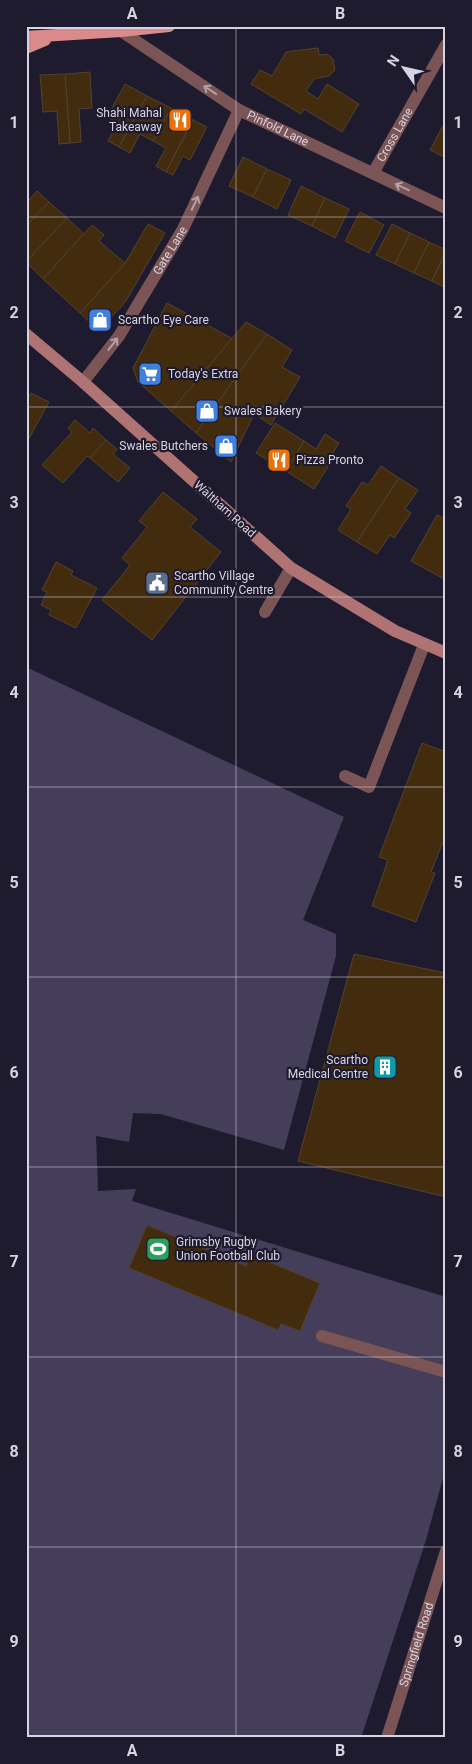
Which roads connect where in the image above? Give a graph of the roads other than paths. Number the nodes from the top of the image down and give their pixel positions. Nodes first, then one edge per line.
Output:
1 (169, 26) edge
2 (154, 27) edge
3 (121, 31) junction
4 (57, 36) junction
5 (26, 37) edge
6 (446, 44) edge
7 (26, 48) edge
8 (239, 110) junction
9 (373, 173) junction
10 (446, 208) edge
11 (26, 334) edge
12 (83, 382) junction
13 (291, 568) junction
14 (265, 612) dead end
15 (424, 645) junction
16 (446, 653) edge
17 (344, 776) dead end
18 (322, 1336) dead end
19 (446, 1372) edge
20 (446, 1552) edge
21 (387, 1738) edge

1 - 2 main road
2 - 3 main road
3 - 4 main road
8 -> 3 street, Pinfold Lane
4 - 5 main road
4 - 7 main road
6 - 9 street, Cross Lane
8 - 9 street, Pinfold Lane
12 -> 8 street, Gate Lane
10 -> 9 street, Pinfold Lane
11 - 12 main road, Waltham Road
12 - 13 main road, Waltham Road
13 - 14 street
13 - 15 main road, Waltham Road
15 - 16 main road, Waltham Road
15 - 17 street
18 - 19 street
20 - 21 street, Springfield Road

